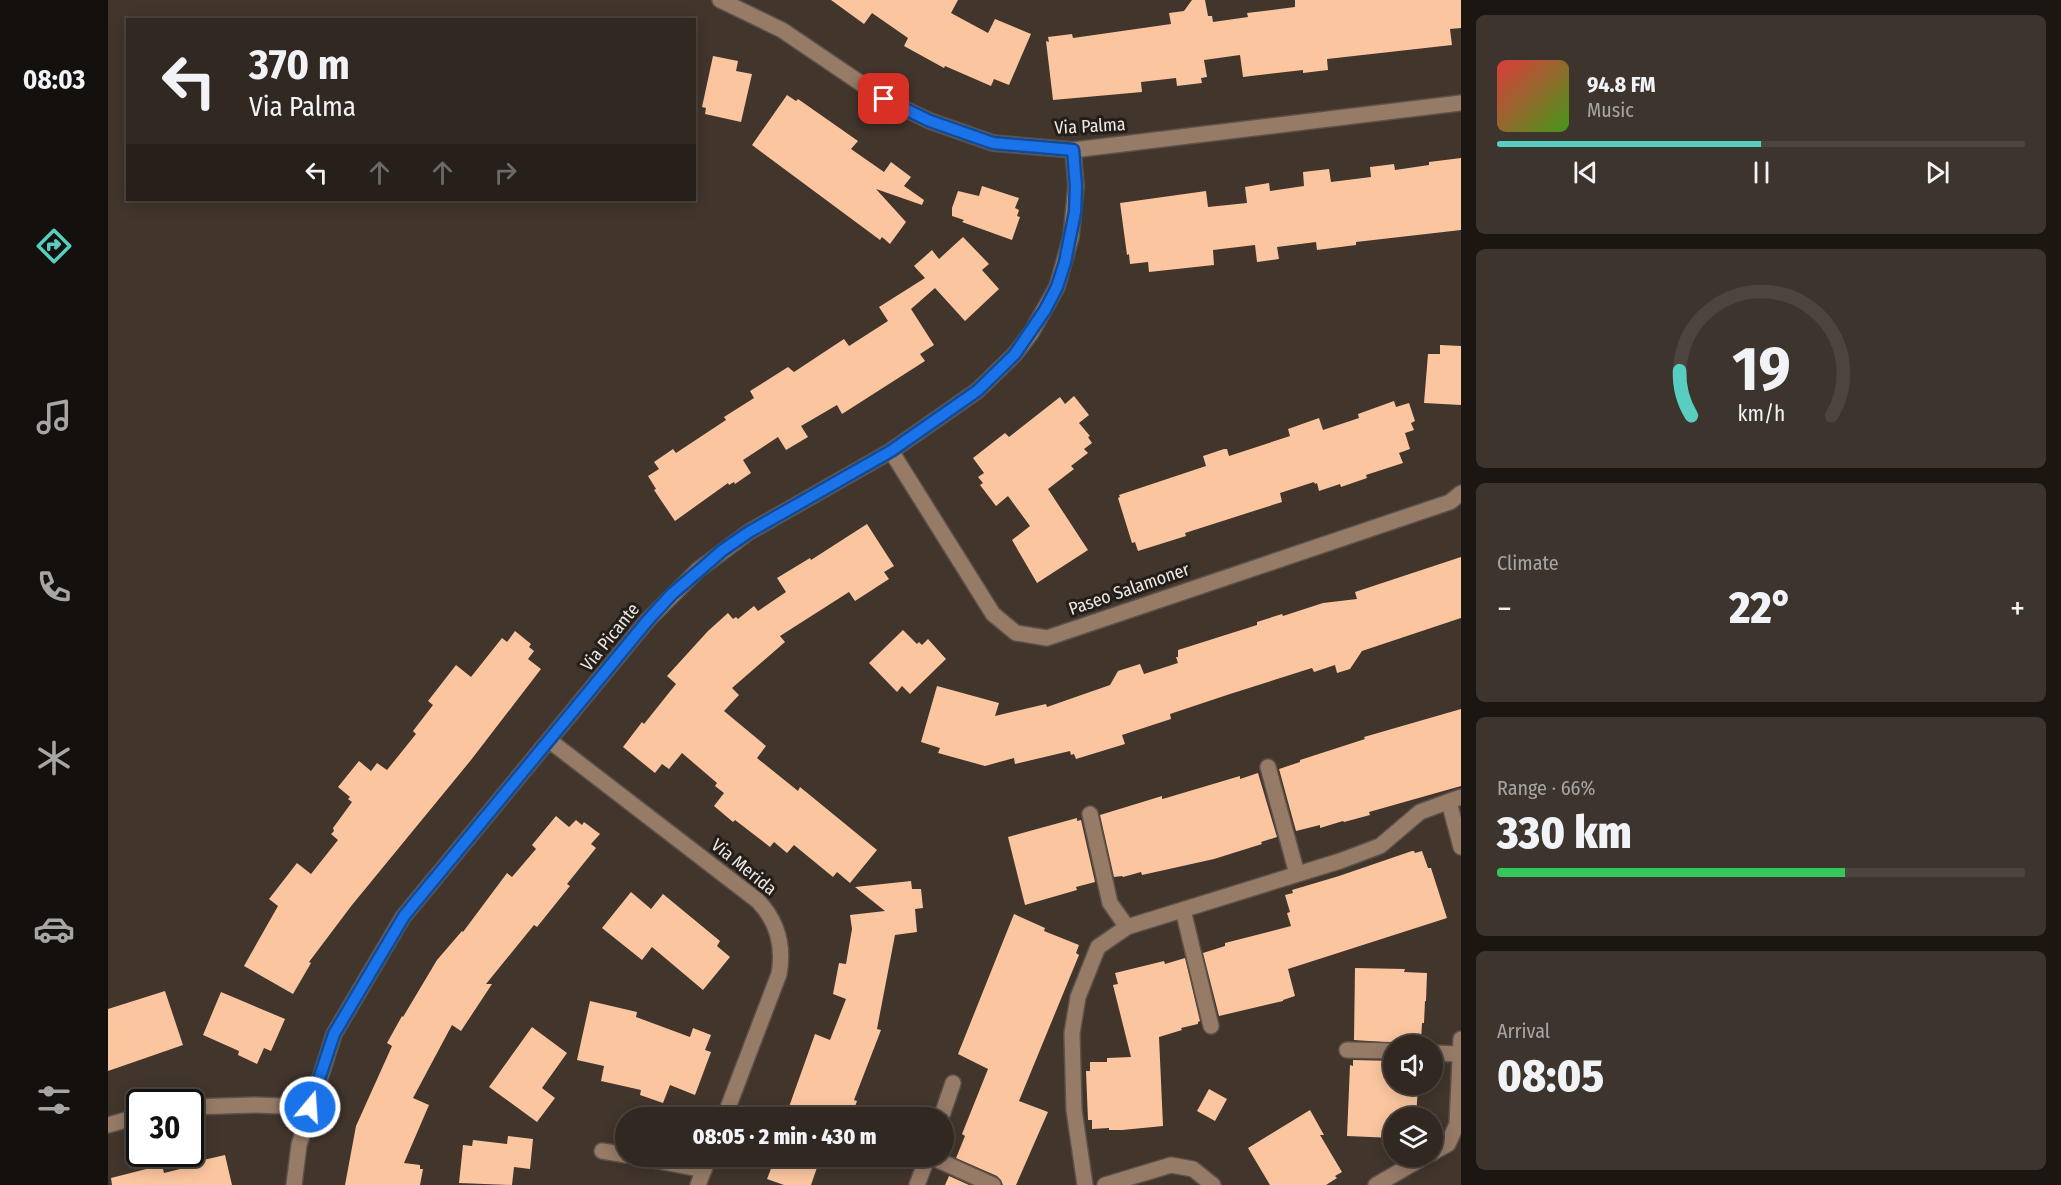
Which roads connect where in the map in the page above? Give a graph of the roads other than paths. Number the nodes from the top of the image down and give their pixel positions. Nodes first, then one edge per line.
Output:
1 (720, 0) edge
2 (1461, 103) edge
3 (1073, 150) junction
4 (891, 451) junction
5 (1461, 493) edge
6 (550, 741) junction
7 (1268, 767) dead end
8 (1455, 800) edge
9 (1090, 814) dead end
10 (1461, 847) edge
11 (1297, 874) junction
12 (1183, 910) junction
13 (1127, 927) junction
14 (1211, 1026) dead end
15 (1460, 1046) edge
16 (1347, 1050) dead end
17 (1443, 1050) edge
18 (1383, 1051) edge
19 (953, 1083) dead end
20 (204, 1107) edge
21 (310, 1107) junction
22 (728, 1107) edge
23 (945, 1107) edge
24 (126, 1120) edge
25 (108, 1125) edge
26 (1443, 1147) edge
27 (602, 1150) dead end
28 (615, 1153) edge
29 (705, 1167) edge
30 (924, 1167) edge
31 (953, 1167) edge
32 (1407, 1167) edge
33 (294, 1185) edge
34 (698, 1185) edge
35 (917, 1185) edge
36 (993, 1185) edge
37 (1085, 1185) edge
38 (1105, 1185) edge
39 (1213, 1185) edge
40 (1376, 1185) edge

1 - 3 street, Via Palma
2 - 3 street, Via Palma
3 - 4 street, Via Picante
4 - 5 street, Paseo Salamoner
4 - 6 street, Via Picante
6 - 21 street, Via Picante
6 - 22 street, Via Merida
7 - 11 street
8 - 10 street
8 - 11 street
9 - 13 street
11 - 12 street
12 - 13 street
12 - 14 street
13 - 37 street
15 - 17 street
15 - 26 street
16 - 18 street
19 - 23 street
20 - 21 street
21 - 33 street, Via Picante
24 - 25 street
27 - 28 street
29 - 34 street
30 - 35 street
31 - 36 street
32 - 40 street
38 - 39 street

